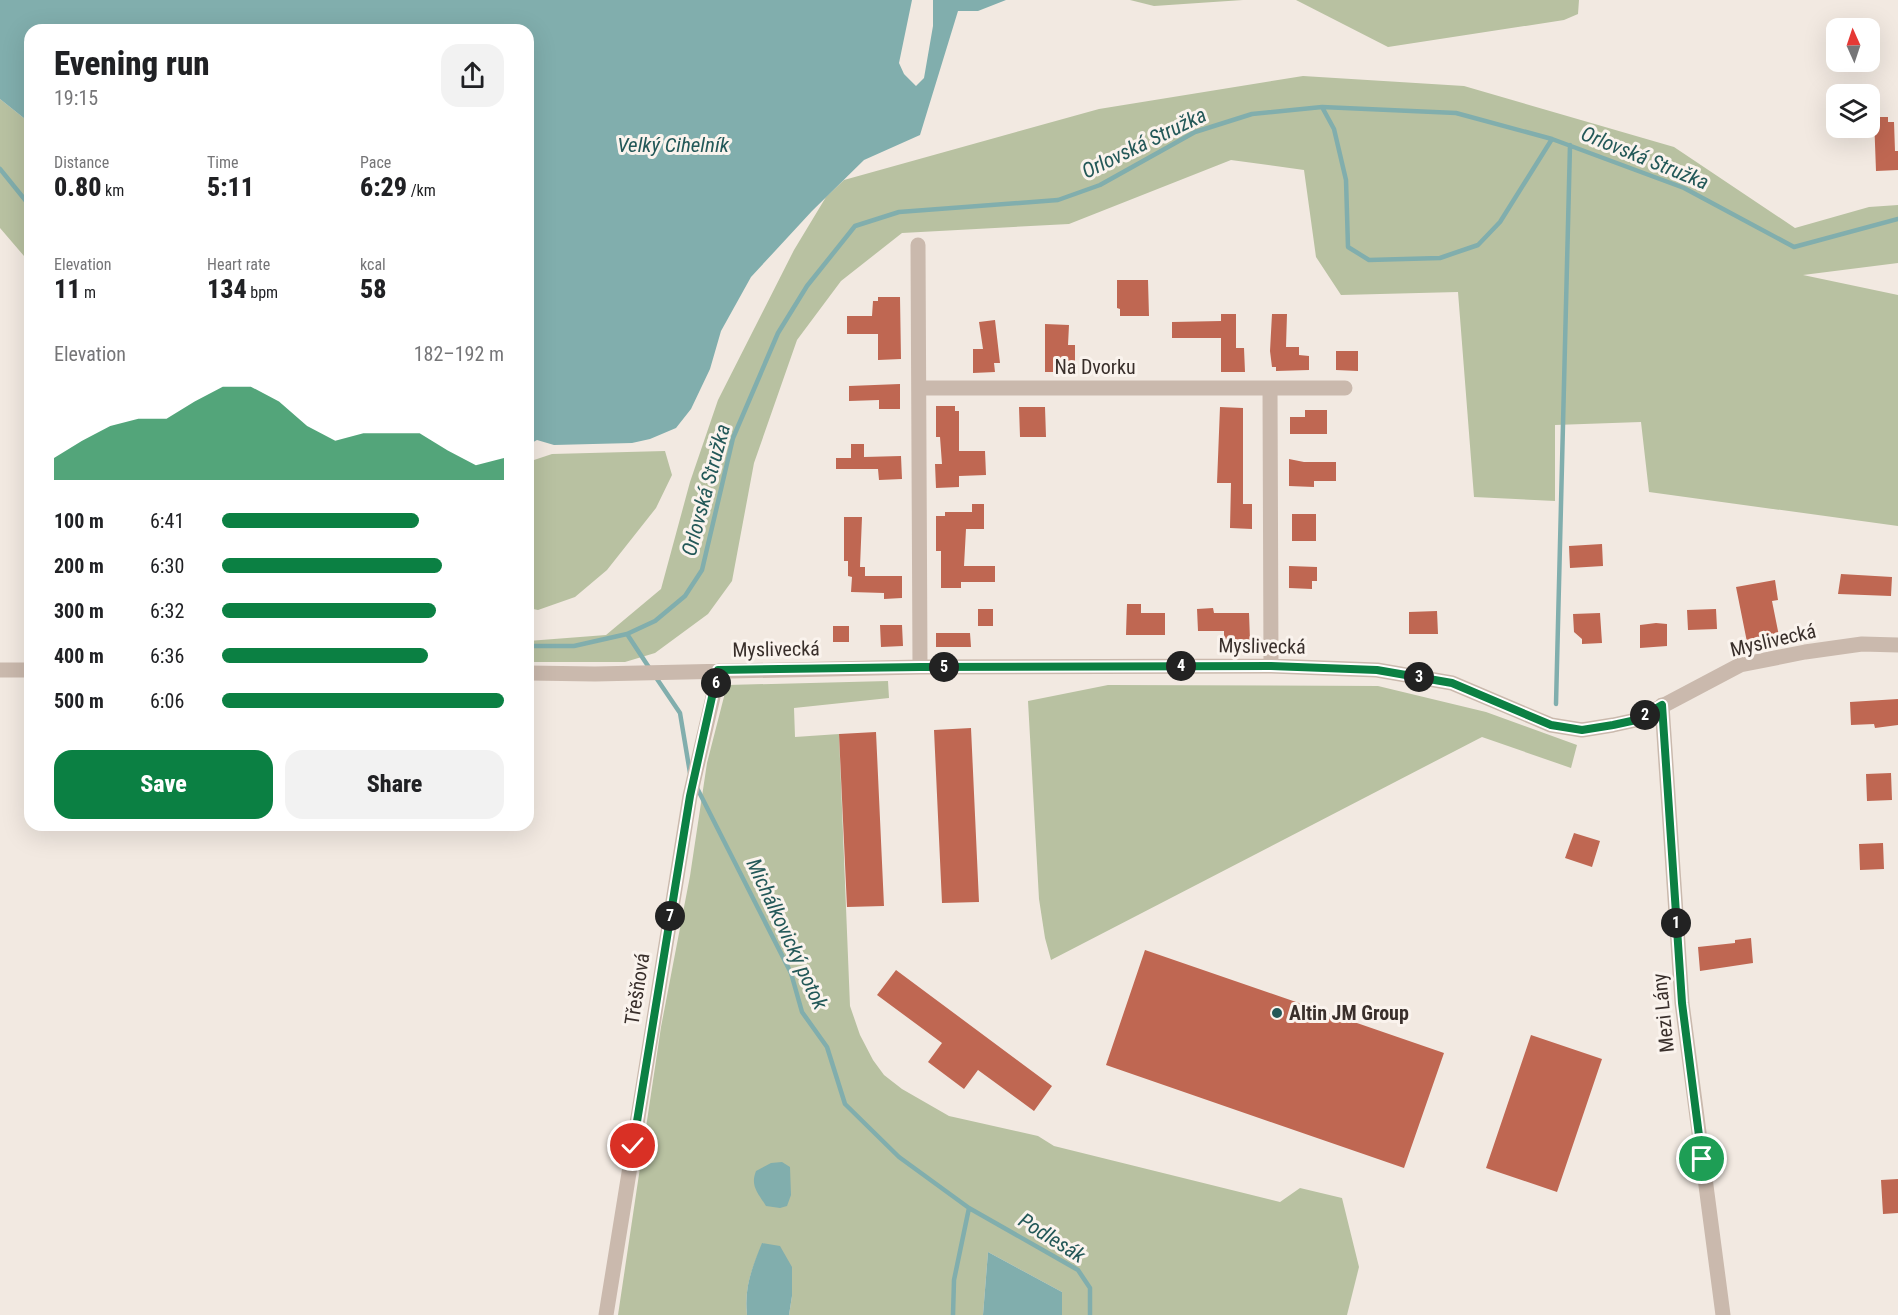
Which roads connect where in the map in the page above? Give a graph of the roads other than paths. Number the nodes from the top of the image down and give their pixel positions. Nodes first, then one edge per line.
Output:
1 (918, 245) dead end
2 (919, 388) junction
3 (1270, 388) junction
4 (1345, 388) dead end
5 (1898, 645) edge
6 (1271, 666) junction
7 (920, 667) junction
8 (0, 670) edge
9 (24, 670) edge
10 (718, 670) junction
11 (534, 673) edge
12 (1662, 705) junction
13 (606, 1315) edge
14 (1723, 1315) edge

1 - 2 street
2 - 3 street, Na Dvorku
2 - 7 street
3 - 4 street, Na Dvorku
3 - 6 street
5 - 12 street, Myslivecká
6 - 7 street, Myslivecká
6 - 12 street, Myslivecká
7 - 10 street, Myslivecká
8 - 9 street
10 - 11 street, Myslivecká
10 - 13 street, Třešňová
12 - 14 street, Mezi Lány

